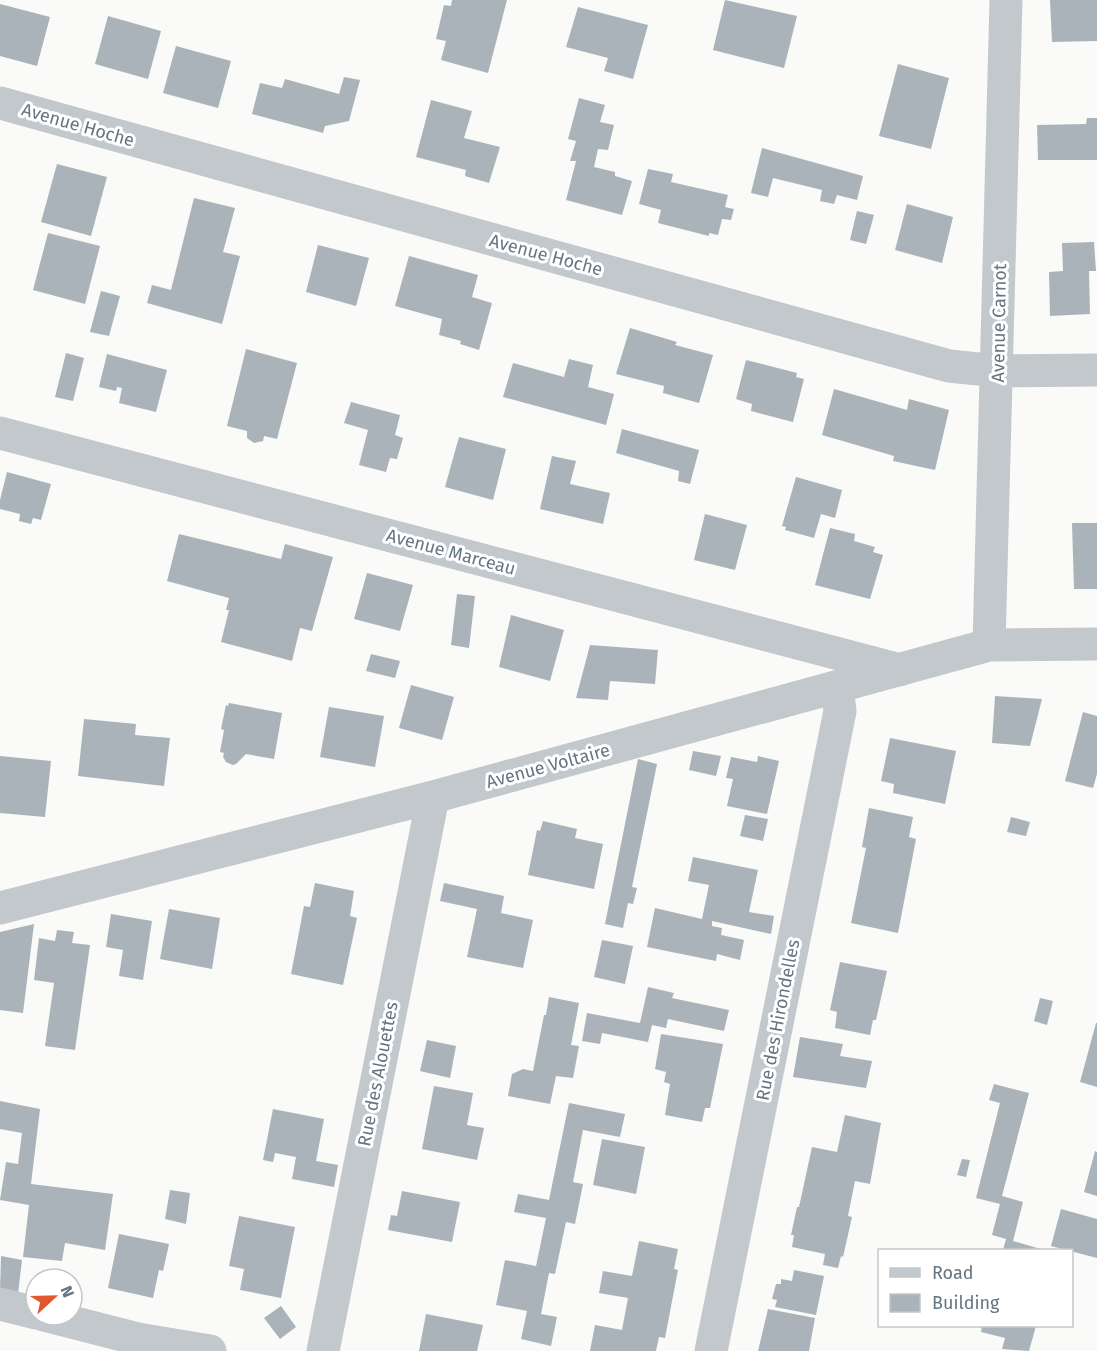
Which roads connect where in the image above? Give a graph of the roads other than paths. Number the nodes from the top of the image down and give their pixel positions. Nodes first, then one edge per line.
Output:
1 (1006, 0) edge
2 (0, 103) edge
3 (1097, 370) edge
4 (998, 371) junction
5 (0, 433) edge
6 (1097, 644) edge
7 (989, 645) junction
8 (902, 670) junction
9 (837, 688) junction
10 (433, 797) junction
11 (0, 908) edge
12 (0, 1304) edge
13 (24, 1310) edge
14 (84, 1325) edge
15 (210, 1351) edge
16 (323, 1351) edge
17 (711, 1351) edge

1 - 4 street, Avenue Carnot
2 - 4 street, Avenue Hoche
3 - 4 street, Avenue Hoche
4 - 7 street, Avenue Carnot
5 - 8 street, Avenue Marceau
6 - 7 street, Avenue Voltaire
7 - 8 street, Avenue Voltaire
8 - 9 street, Avenue Voltaire
9 - 10 street, Avenue Voltaire
9 - 17 street, Rue des Hirondelles
10 - 11 street, Avenue Voltaire
10 - 16 street, Rue des Alouettes
12 - 13 street
14 - 15 street

